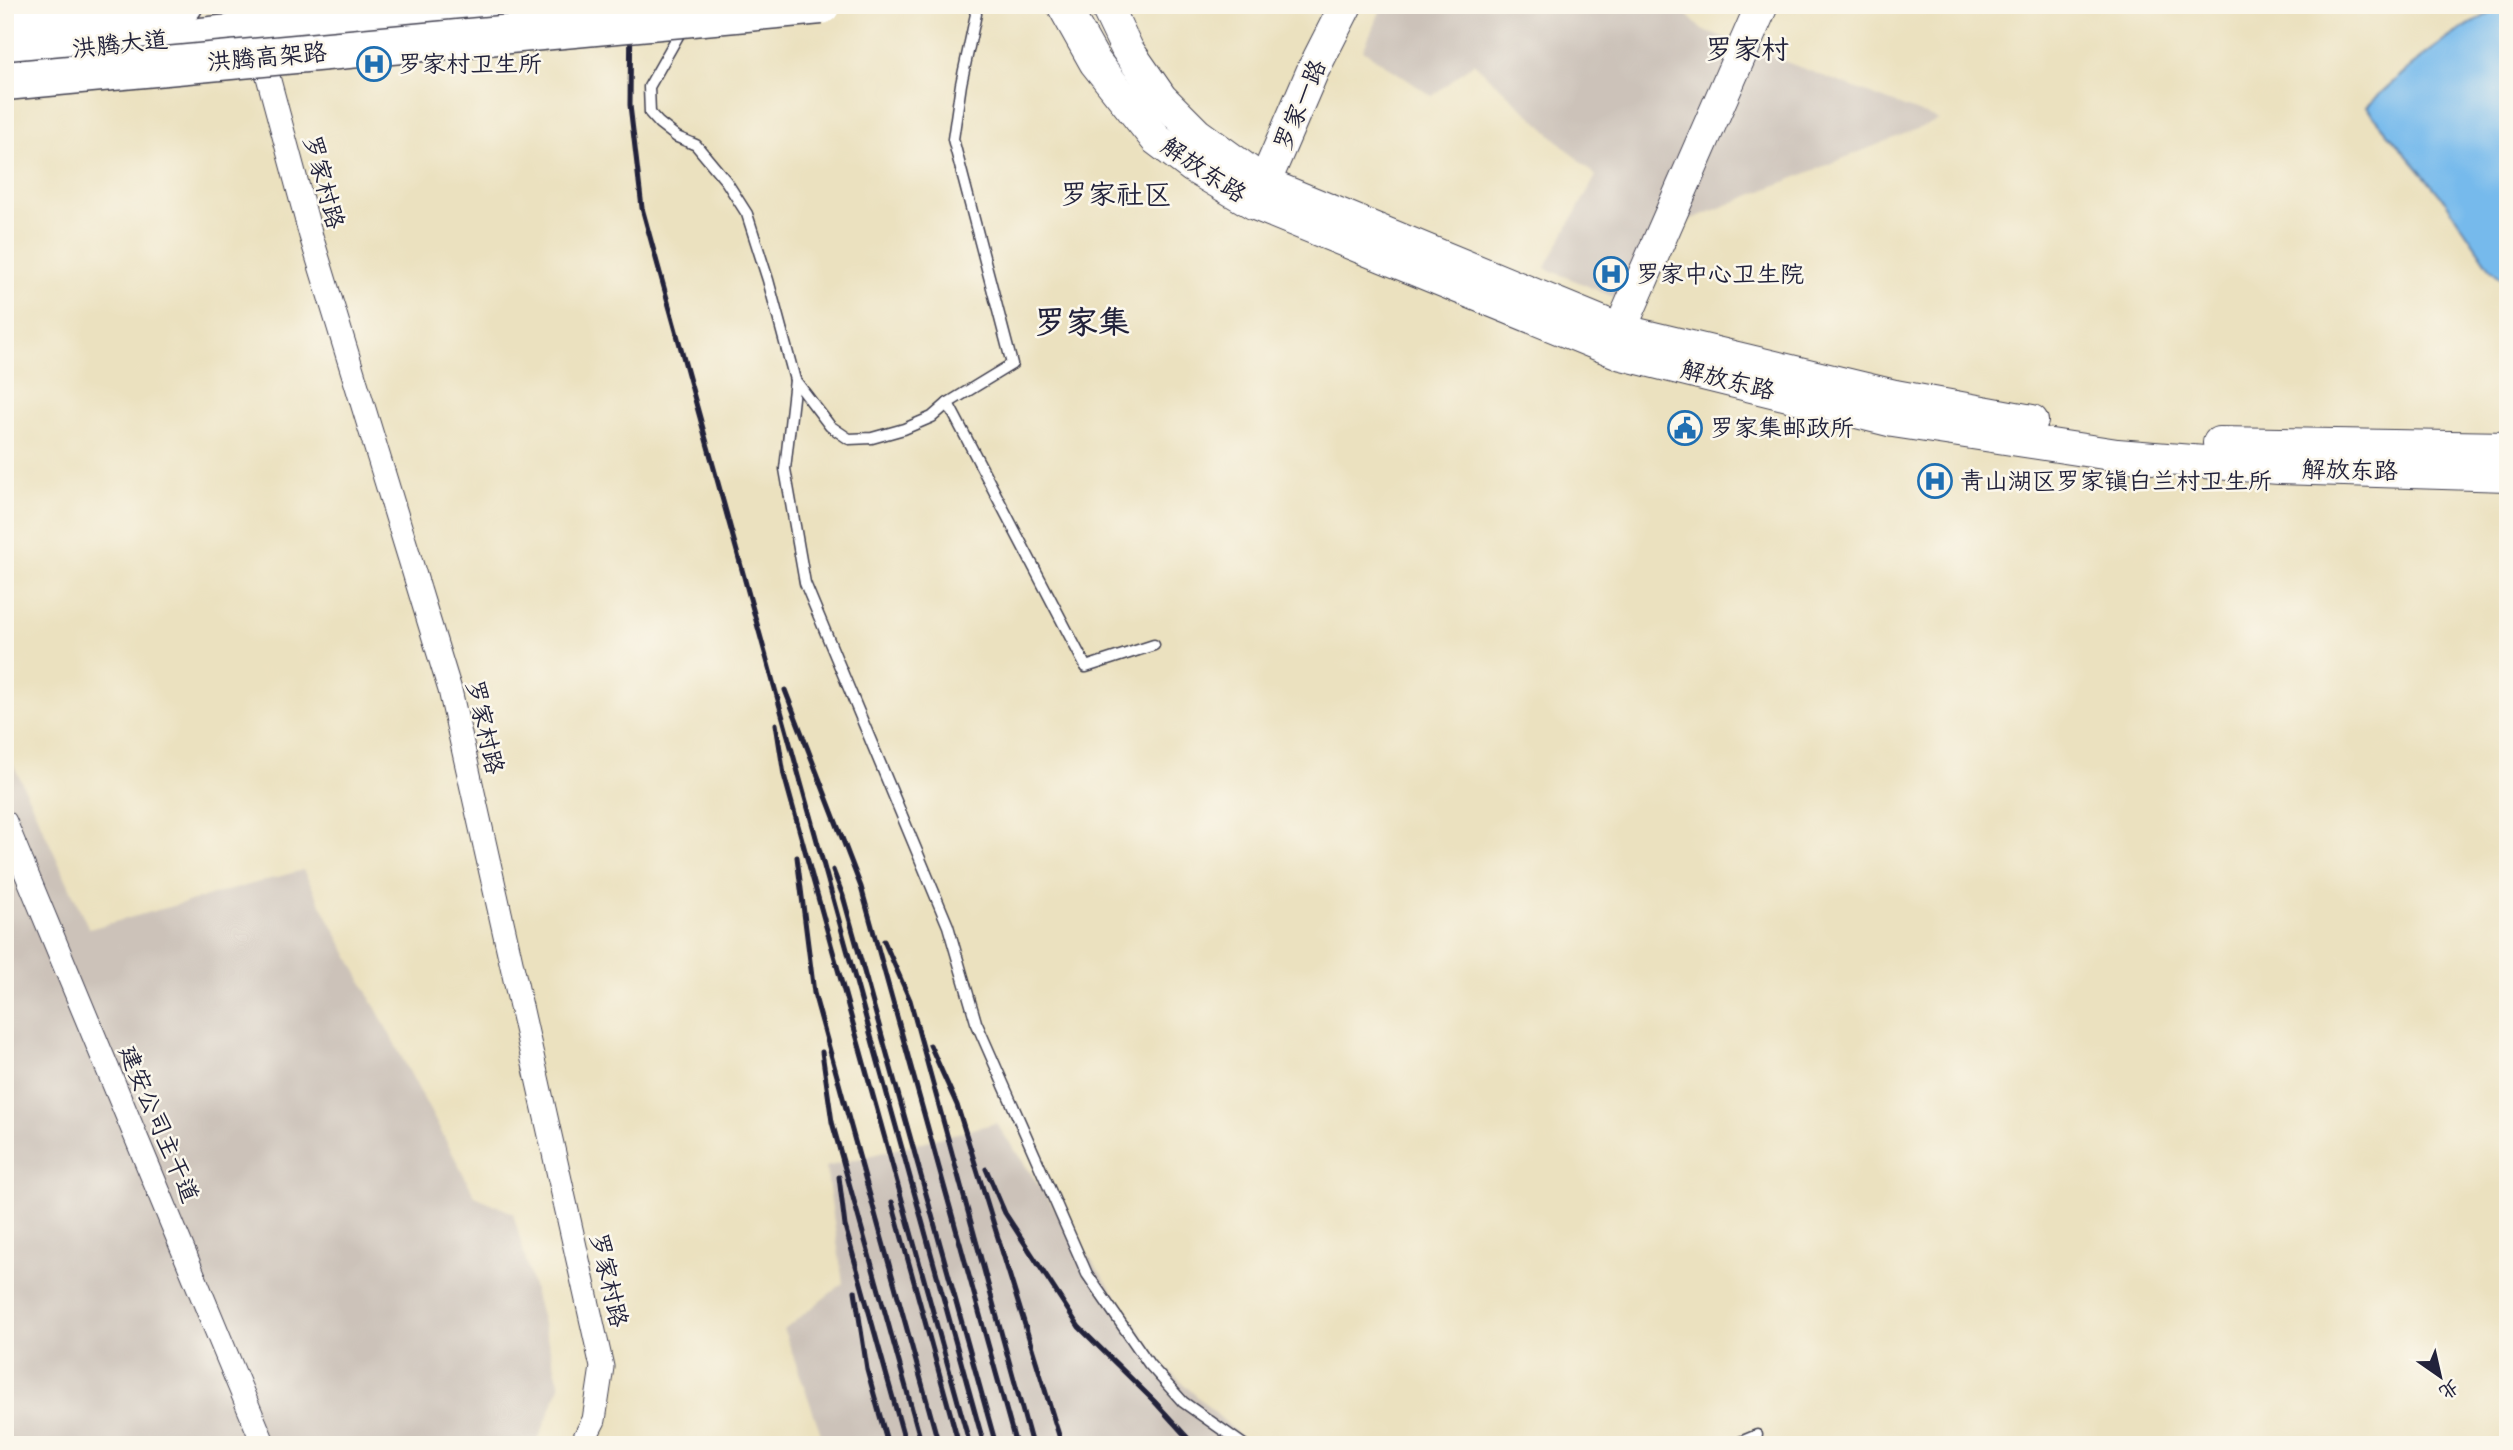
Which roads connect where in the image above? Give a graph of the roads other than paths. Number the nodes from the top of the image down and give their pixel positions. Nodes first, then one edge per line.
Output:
1 (185, 5) edge
2 (653, 5) edge
3 (821, 5) edge
4 (973, 5) edge
5 (1063, 5) edge
6 (1106, 5) edge
7 (1346, 5) edge
8 (1762, 5) edge
9 (591, 8) edge
10 (5, 23) edge
11 (683, 27) dead end
12 (256, 30) junction
13 (5, 56) edge
14 (5, 81) edge
15 (1261, 194) junction
16 (1620, 330) junction
17 (795, 380) junction
18 (948, 403) junction
19 (2508, 448) edge
20 (2508, 475) edge
21 (1154, 645) dead end
22 (5, 822) edge
23 (1757, 1435) dead end
24 (264, 1445) edge
25 (581, 1445) edge
26 (1244, 1445) edge
27 (1733, 1445) edge

1 - 10 main road, 洪腾大道
2 - 9 main road, 洪腾大道
3 - 14 highway, 洪腾高架路, bridge
4 - 18 lane
5 - 15 main road, 解放东路
6 - 15 main road, 解放东路
7 - 15 main road, 罗家一路
8 - 16 main road
9 - 12 main road, 洪腾大道
11 - 17 lane
12 - 13 main road, 洪腾大道
12 - 25 street, 罗家村路
15 - 16 main road, 解放东路
15 - 20 main road, 解放东路
16 - 19 main road, 解放东路
17 - 18 lane
17 - 26 lane
18 - 21 lane
22 - 24 street, 建安公司主干道
23 - 27 lane

